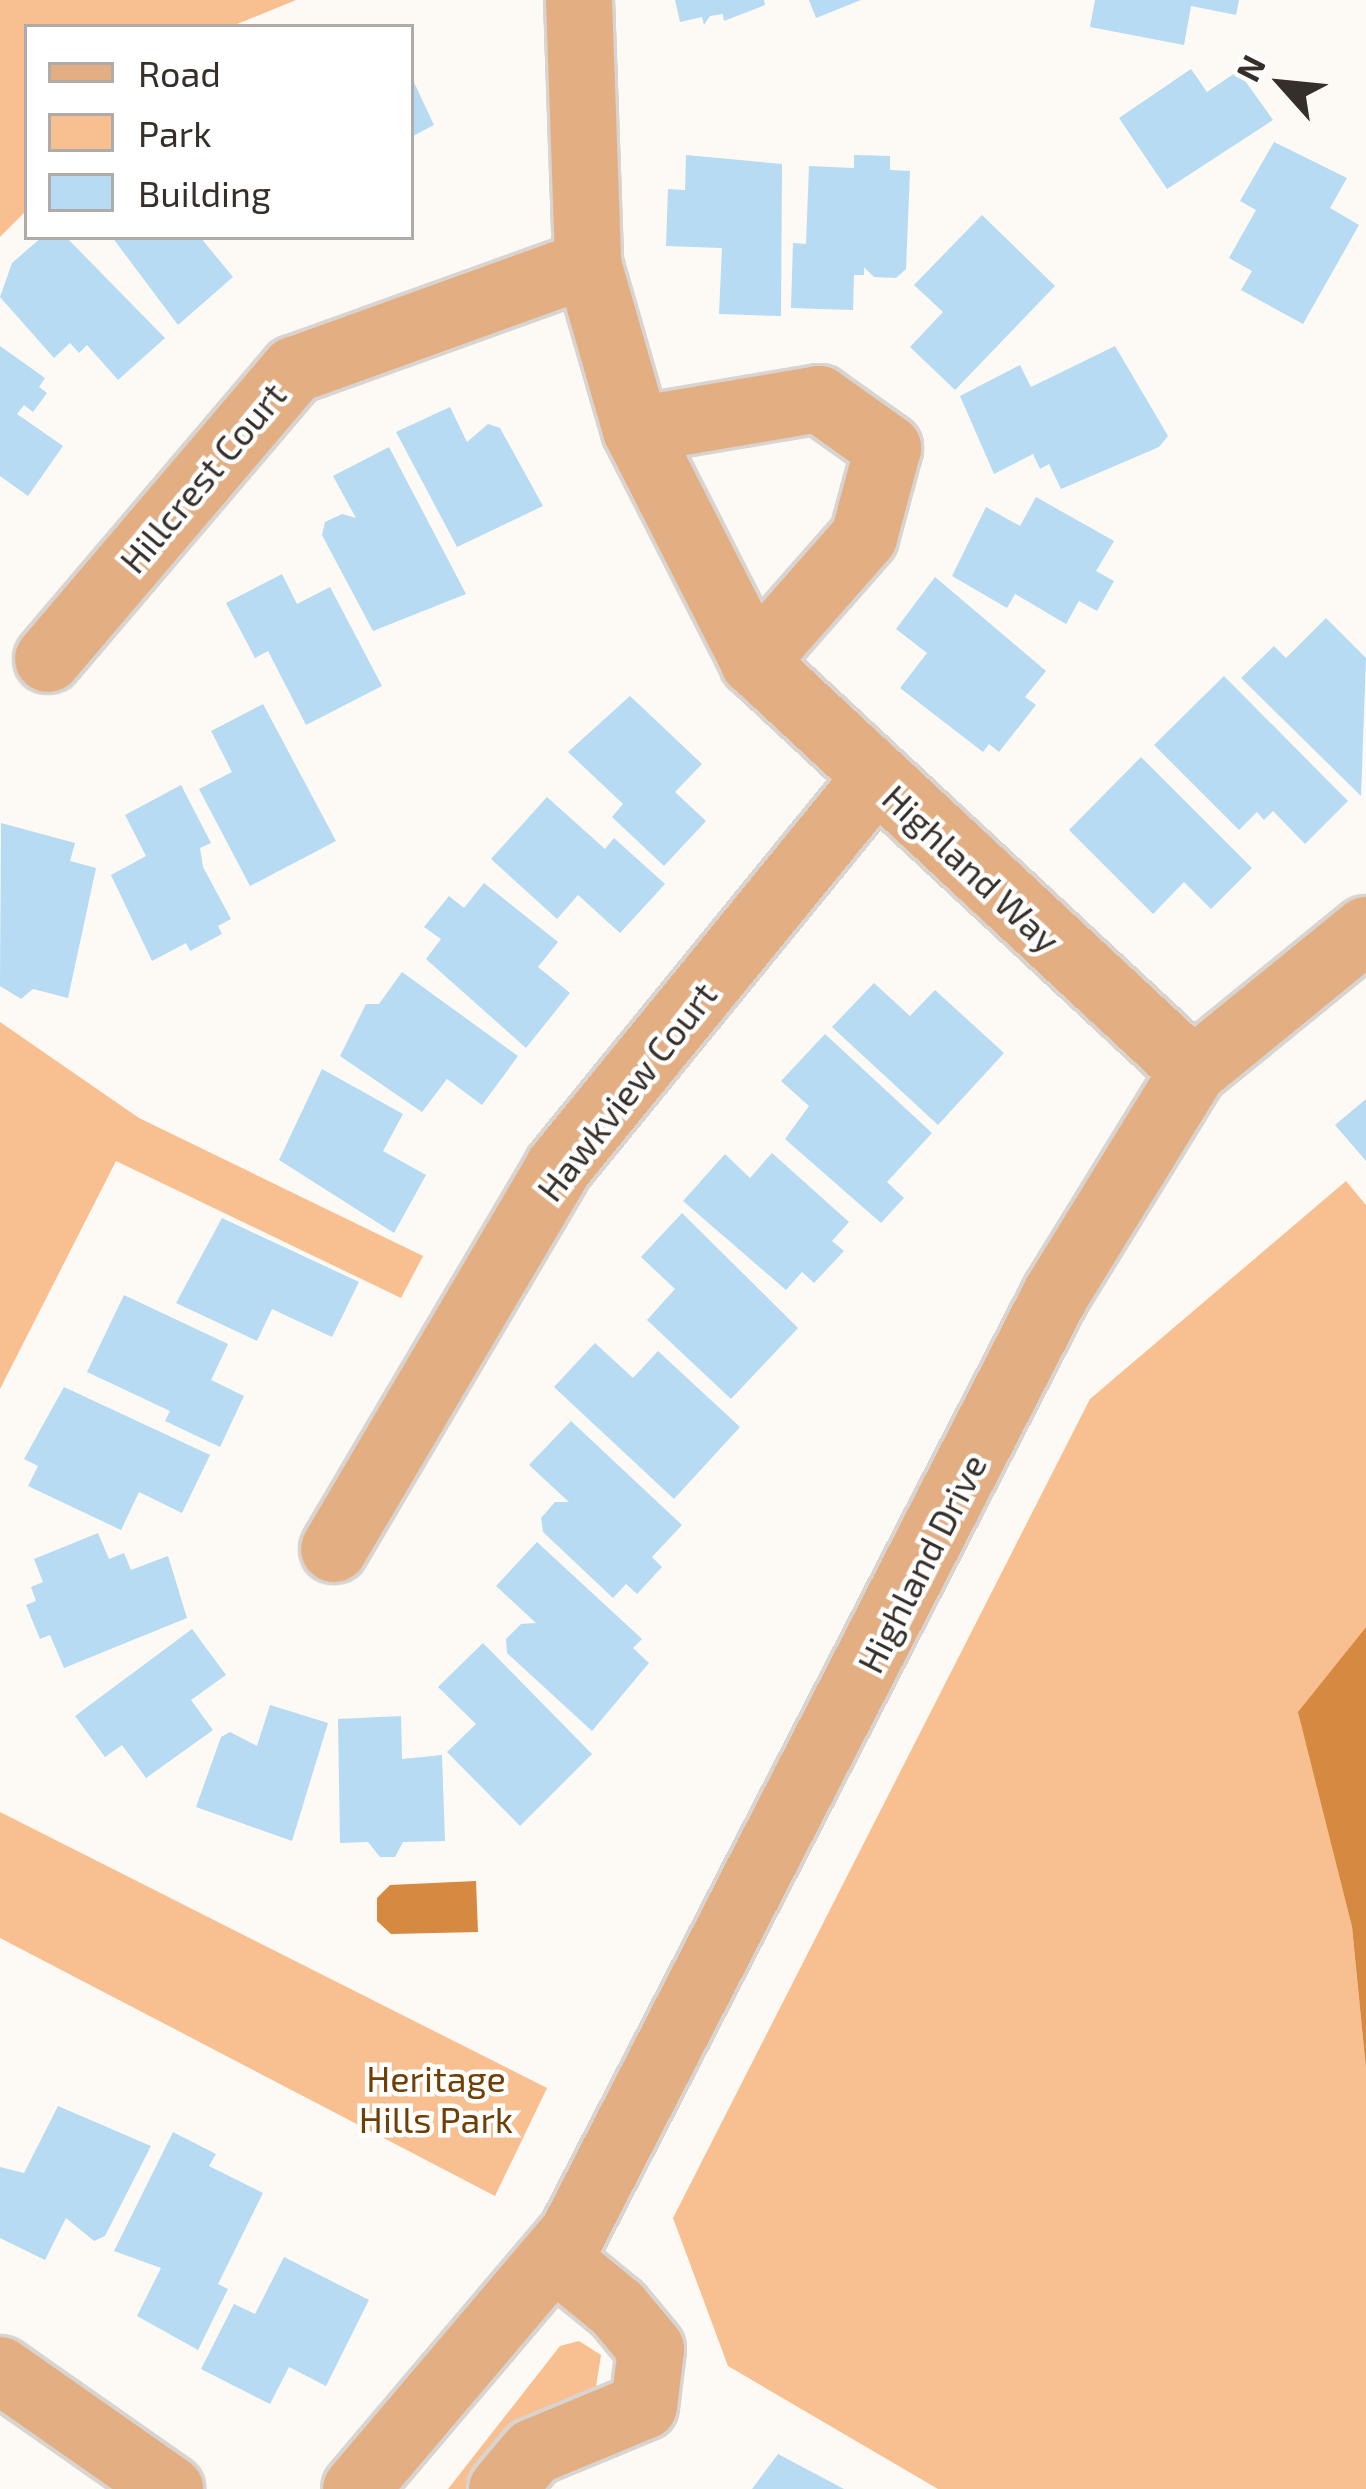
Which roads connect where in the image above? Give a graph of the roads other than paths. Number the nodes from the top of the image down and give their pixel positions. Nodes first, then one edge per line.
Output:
1 (579, 0) edge
2 (588, 264) junction
3 (636, 430) junction
4 (49, 658) dead end
5 (754, 662) junction
6 (875, 778) junction
7 (1366, 930) edge
8 (1192, 1070) junction
9 (334, 1549) dead end
10 (556, 2259) junction
11 (0, 2370) edge
12 (170, 2489) edge
13 (356, 2489) edge
14 (502, 2489) edge

1 - 2 street, Highland Way
2 - 3 street, Highland Way
2 - 4 street, Hillcrest Court
3 - 5 street, Highland Way
3 - 5 street
5 - 6 street, Highland Way
6 - 8 street, Highland Way
6 - 9 street, Hawkview Court
7 - 8 street, Highland Drive
8 - 10 street, Highland Drive
10 - 13 street, Highland Drive
10 - 14 street
11 - 12 street

